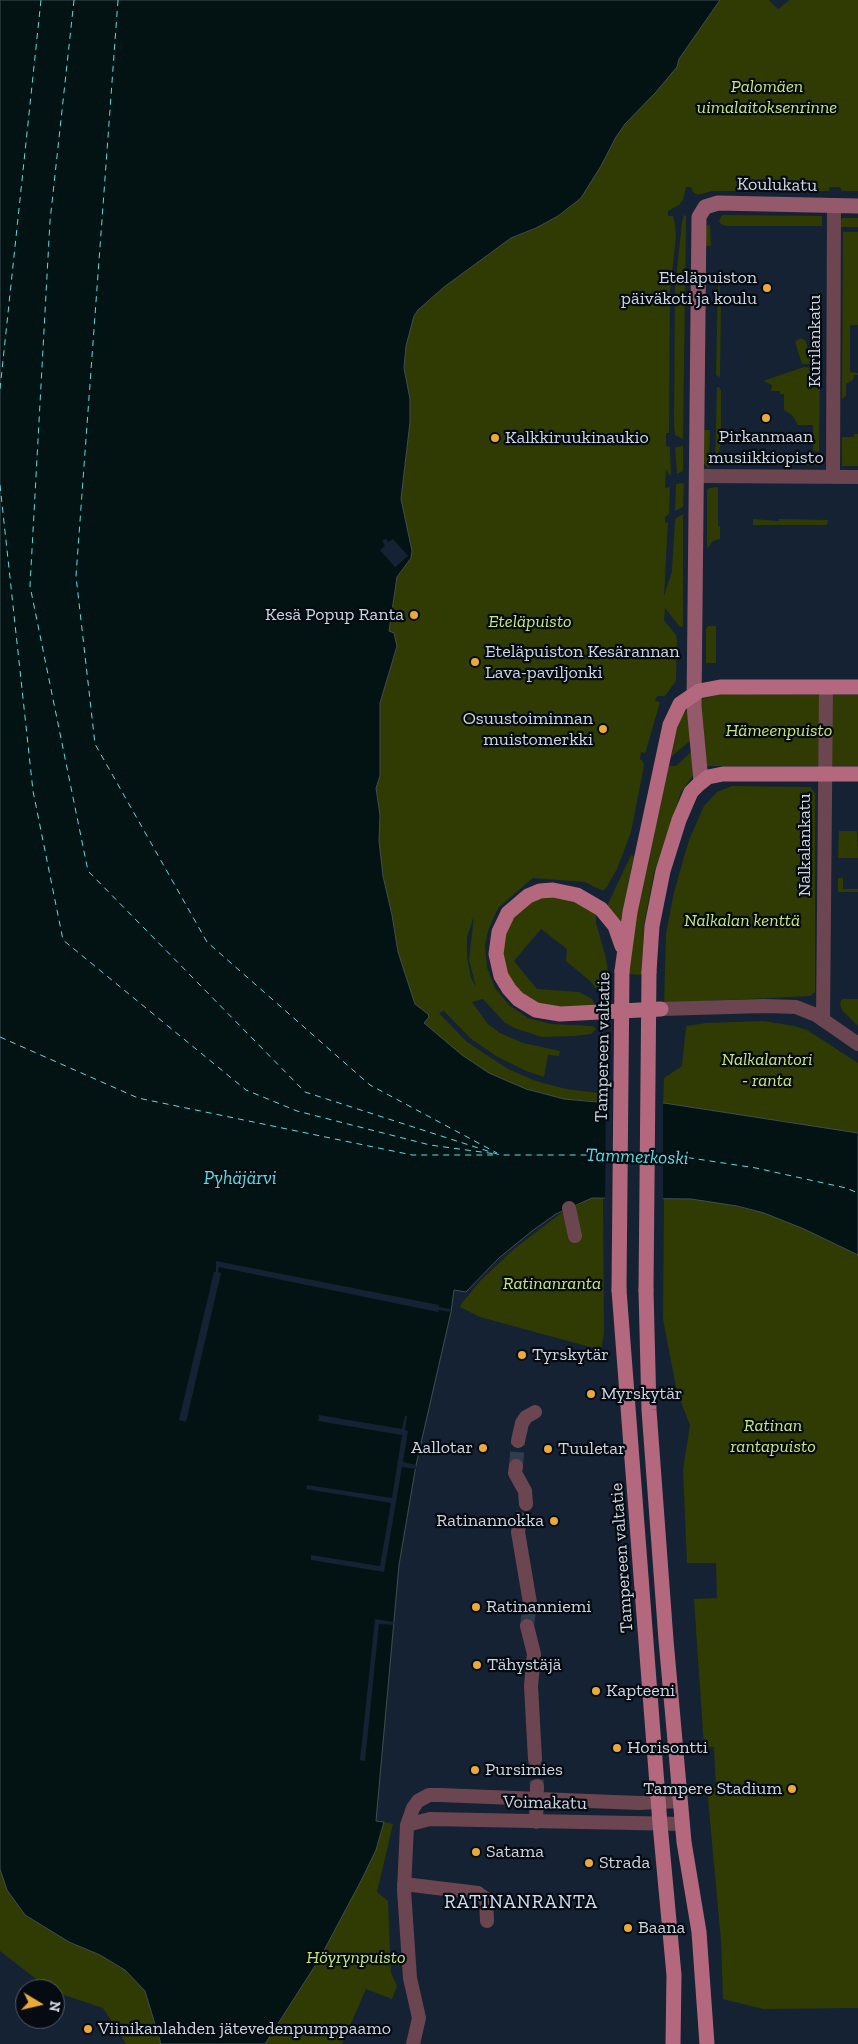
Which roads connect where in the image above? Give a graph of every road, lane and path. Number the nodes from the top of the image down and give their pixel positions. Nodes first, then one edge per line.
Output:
1 (834, 205) junction
2 (858, 206) edge
3 (697, 476) junction
4 (833, 476) junction
5 (858, 477) edge
6 (826, 687) junction
7 (858, 687) edge
8 (694, 693) junction
9 (825, 774) junction
10 (858, 774) edge
11 (701, 781) junction
12 (624, 952) junction
13 (661, 1009) joint
14 (823, 1020) junction
15 (858, 1044) edge
16 (569, 1208) dead end
17 (575, 1236) dead end
18 (535, 1412) dead end
19 (518, 1441) tunnel mouth
20 (516, 1466) tunnel mouth
21 (526, 1504) tunnel mouth
22 (520, 1526) tunnel mouth
23 (530, 1603) tunnel mouth
24 (527, 1626) tunnel mouth
25 (535, 1759) tunnel mouth
26 (537, 1786) tunnel mouth
27 (536, 1800) junction
28 (680, 1801) junction
29 (658, 1803) junction
30 (536, 1822) junction
31 (660, 1824) junction
32 (683, 1824) junction
33 (407, 1825) junction
34 (404, 1884) junction
35 (487, 1921) dead end
36 (413, 2044) edge
37 (673, 2044) edge
38 (707, 2044) edge

1 - 2 street, Koulukatu
1 - 3 street, Koulukatu
1 - 4 street, Kurilankatu
3 - 4 street
3 - 8 street
4 - 5 street
6 - 7 main road
6 - 8 main road
6 - 9 street, Nalkalankatu
8 - 11 street
8 - 12 main road, Tampereen valtatie
9 - 10 main road
9 - 11 main road
9 - 14 street, Nalkalankatu
11 - 28 main road, bridge
12 - 13 main road
12 - 29 main road, Tampereen valtatie, bridge
13 - 14 street
14 - 15 street
16 - 17 street
18 - 19 street
20 - 21 street
22 - 23 street
24 - 25 street
26 - 27 street
27 - 29 street, Voimakatu
27 - 30 street
27 - 33 street, Voimakatu
28 - 29 street, Voimakatu
28 - 32 main road
29 - 31 main road, Tampereen valtatie
30 - 31 street, Voimakatu
30 - 33 street, Voimakatu
31 - 32 street, Voimakatu
31 - 37 main road, Tampereen valtatie
32 - 38 main road
33 - 34 street, Voimakatu
34 - 35 street
34 - 36 street, Voimakatu

